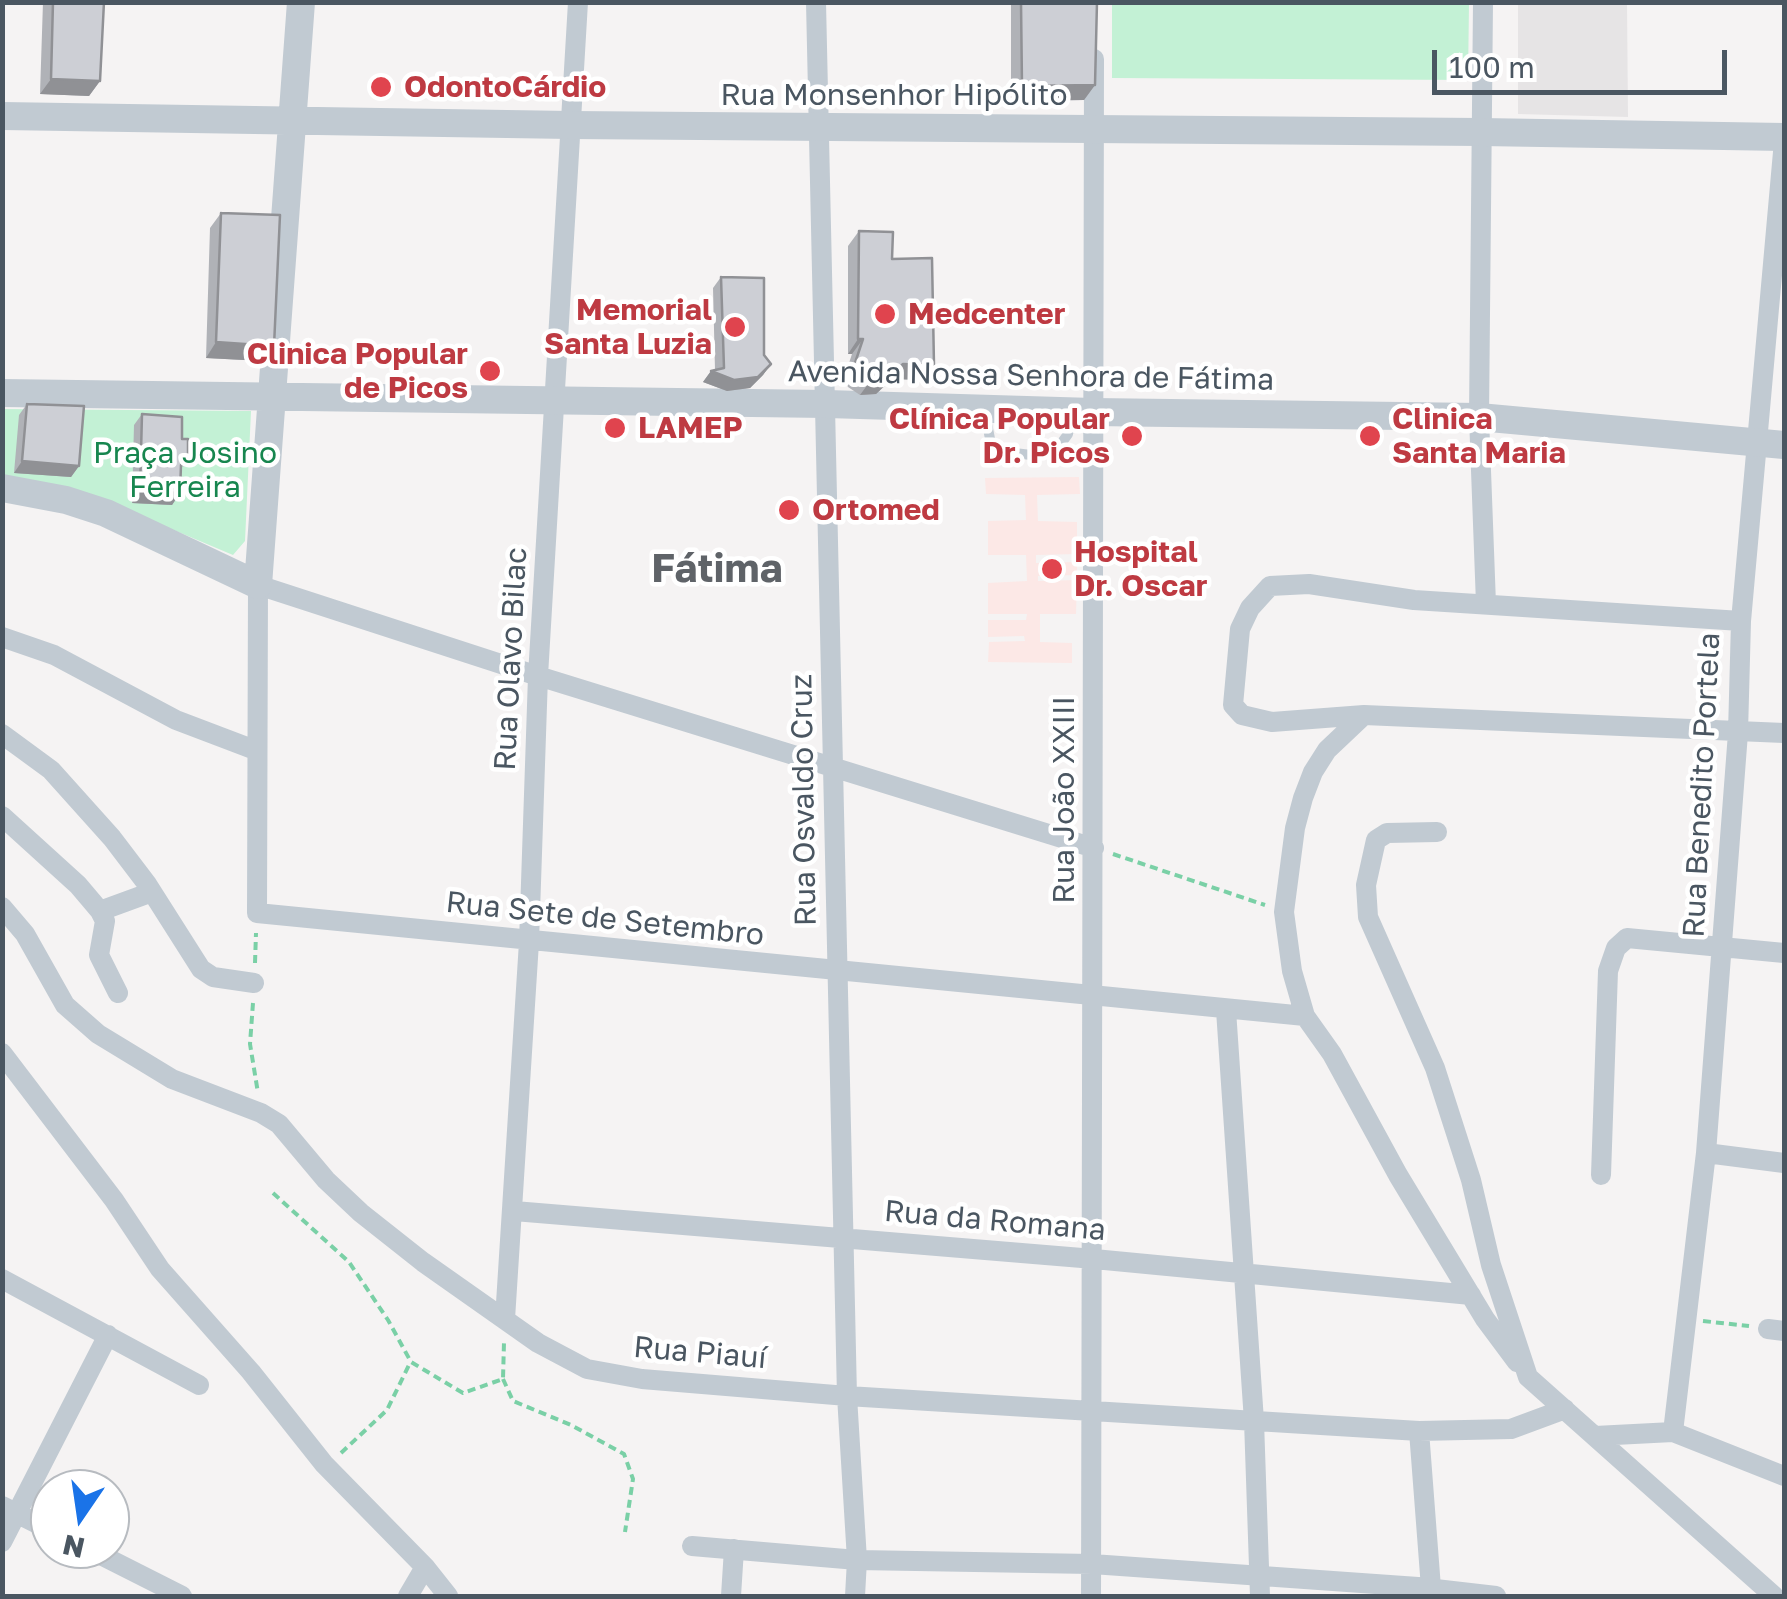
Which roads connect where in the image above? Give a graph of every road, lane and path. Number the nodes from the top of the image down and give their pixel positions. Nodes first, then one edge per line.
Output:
1 (301, 2) edge
2 (578, 2) edge
3 (816, 2) edge
4 (1483, 2) edge
5 (1094, 39) edge
6 (2, 116) edge
7 (294, 119) junction
8 (570, 126) junction
9 (820, 128) junction
10 (1093, 129) junction
11 (1481, 132) junction
12 (1784, 139) edge
13 (2, 394) edge
14 (274, 398) junction
15 (555, 401) junction
16 (827, 404) junction
17 (985, 408) junction
18 (1083, 411) junction
19 (1478, 417) junction
20 (1771, 444) edge
21 (2, 488) edge
22 (258, 585) junction
23 (1486, 604) junction
24 (1742, 622) junction
25 (2, 637) edge
26 (538, 676) junction
27 (1364, 715) junction
28 (1738, 733) junction
29 (1784, 733) edge
30 (2, 734) edge
31 (256, 750) junction
32 (832, 768) junction
33 (2, 816) edge
34 (1436, 832) dead end
35 (1094, 848) junction
36 (152, 892) junction
37 (2, 906) edge
38 (100, 911) junction
39 (1284, 912) junction
40 (257, 913) junction
41 (529, 942) junction
42 (1723, 948) junction
43 (1784, 953) edge
44 (839, 972) junction
45 (254, 984) junction
46 (118, 993) dead end
47 (1094, 997) junction
48 (1226, 1010) junction
49 (1305, 1016) junction
50 (2, 1053) edge
51 (261, 1114) junction
52 (1706, 1153) junction
53 (1784, 1163) edge
54 (1601, 1175) dead end
55 (273, 1192) dead end
56 (514, 1210) junction
57 (844, 1238) junction
58 (1094, 1259) junction
59 (1243, 1274) junction
60 (2, 1279) edge
61 (1471, 1295) junction
62 (505, 1318) junction
63 (1684, 1318) junction
64 (1776, 1330) edge
65 (108, 1335) junction
66 (410, 1362) junction
67 (1528, 1377) junction
68 (503, 1378) junction
69 (199, 1385) dead end
70 (847, 1396) junction
71 (1564, 1409) junction
72 (1093, 1414) junction
73 (1254, 1421) junction
74 (1419, 1431) junction
75 (1673, 1432) junction
76 (1595, 1436) junction
77 (324, 1464) junction
78 (1784, 1476) edge
79 (10, 1509) edge
80 (625, 1532) dead end
81 (2, 1542) edge
82 (692, 1546) dead end
83 (734, 1549) junction
84 (857, 1560) junction
85 (1092, 1564) junction
86 (425, 1567) junction
87 (129, 1569) edge
88 (1260, 1586) edge
89 (1423, 1590) edge
90 (182, 1596) edge
91 (408, 1596) edge
92 (448, 1596) edge
93 (731, 1596) edge
94 (855, 1596) edge
95 (1091, 1596) edge
96 (1496, 1596) edge
97 (1774, 1596) edge

1 - 7 street
2 - 8 street, Rua Olavo Bilac
3 - 9 street, Rua Osvaldo Cruz
4 - 11 street
5 - 10 street, Rua João XXIII
6 - 7 street, Rua Monsenhor Hipólito
7 - 8 street, Rua Monsenhor Hipólito
7 - 14 street
8 - 9 street, Rua Monsenhor Hipólito
8 - 15 street, Rua Olavo Bilac
9 - 10 street, Rua Monsenhor Hipólito
9 - 16 street, Rua Osvaldo Cruz
10 - 11 street, Rua Monsenhor Hipólito
10 - 18 street, Rua João XXIII
11 - 12 street, Rua Monsenhor Hipólito
11 - 19 street
12 - 20 street, Rua Benedito Portela
13 - 14 street
14 - 15 street, Avenida Nossa Senhora de Fátima
14 - 22 street
15 - 16 street, Avenida Nossa Senhora de Fátima
15 - 26 street, Rua Olavo Bilac
16 - 17 street, Avenida Nossa Senhora de Fátima
16 - 32 street, Rua Osvaldo Cruz
17 - 18 street, Avenida Nossa Senhora de Fátima
17 - 18 lane
18 - 19 street, Avenida Nossa Senhora de Fátima
18 - 35 street, Rua João XXIII
19 - 20 street, Avenida Nossa Senhora de Fátima
19 - 23 street
20 - 24 street, Rua Benedito Portela
21 - 22 street
22 - 26 street
22 - 31 street
23 - 24 street
23 - 27 street
24 - 28 street, Rua Benedito Portela
25 - 31 street
26 - 32 street
26 - 41 street, Rua Olavo Bilac
27 - 28 street
27 - 39 street
28 - 29 street
28 - 42 street, Rua Benedito Portela
30 - 36 street
31 - 40 street
32 - 35 street
32 - 44 street, Rua Osvaldo Cruz
33 - 38 street
34 - 67 street
35 - 39 path
35 - 47 street, Rua João XXIII
36 - 38 street
36 - 45 street
37 - 51 street, Rua Piauí
38 - 46 street
39 - 49 street
40 - 41 street, Rua Sete de Setembro
40 - 45 path
41 - 44 street, Rua Sete de Setembro
41 - 56 street, Rua Olavo Bilac
42 - 43 street
42 - 52 street, Rua Benedito Portela
42 - 54 street
44 - 47 street, Rua Sete de Setembro
44 - 57 street, Rua Osvaldo Cruz
45 - 51 path
47 - 48 street, Rua Sete de Setembro
47 - 58 street, Rua João XXIII
48 - 49 street, Rua Sete de Setembro
48 - 59 street
49 - 61 street
50 - 77 street
51 - 62 street, Rua Piauí
52 - 53 street
52 - 63 street, Rua Benedito Portela
55 - 66 path
56 - 57 street, Rua da Romana
56 - 62 street, Rua Olavo Bilac
57 - 58 street, Rua da Romana
57 - 70 street, Rua Osvaldo Cruz
58 - 59 street, Rua da Romana
58 - 72 street, Rua João XXIII
59 - 61 street, Rua da Romana
59 - 73 street
60 - 65 street
61 - 67 street
62 - 68 path
62 - 70 street, Rua Piauí
63 - 64 path
63 - 75 street, Rua Benedito Portela
65 - 69 street
65 - 79 street
66 - 68 path
66 - 77 path
67 - 71 street
68 - 80 path
70 - 72 street, Rua Piauí
70 - 84 street, Rua Osvaldo Cruz
71 - 74 street, Rua Piauí
71 - 76 street
72 - 73 street, Rua Piauí
72 - 85 street, Rua João XXIII
73 - 74 street, Rua Piauí
73 - 88 street
74 - 89 street
75 - 76 street
75 - 78 street
76 - 97 street
77 - 86 street
79 - 81 street
82 - 83 street
83 - 84 street
83 - 93 street
84 - 85 street
84 - 94 street, Rua Osvaldo Cruz
85 - 88 street
85 - 95 street, Rua João XXIII
86 - 91 street
86 - 92 street
87 - 90 street
88 - 89 street
89 - 96 street

